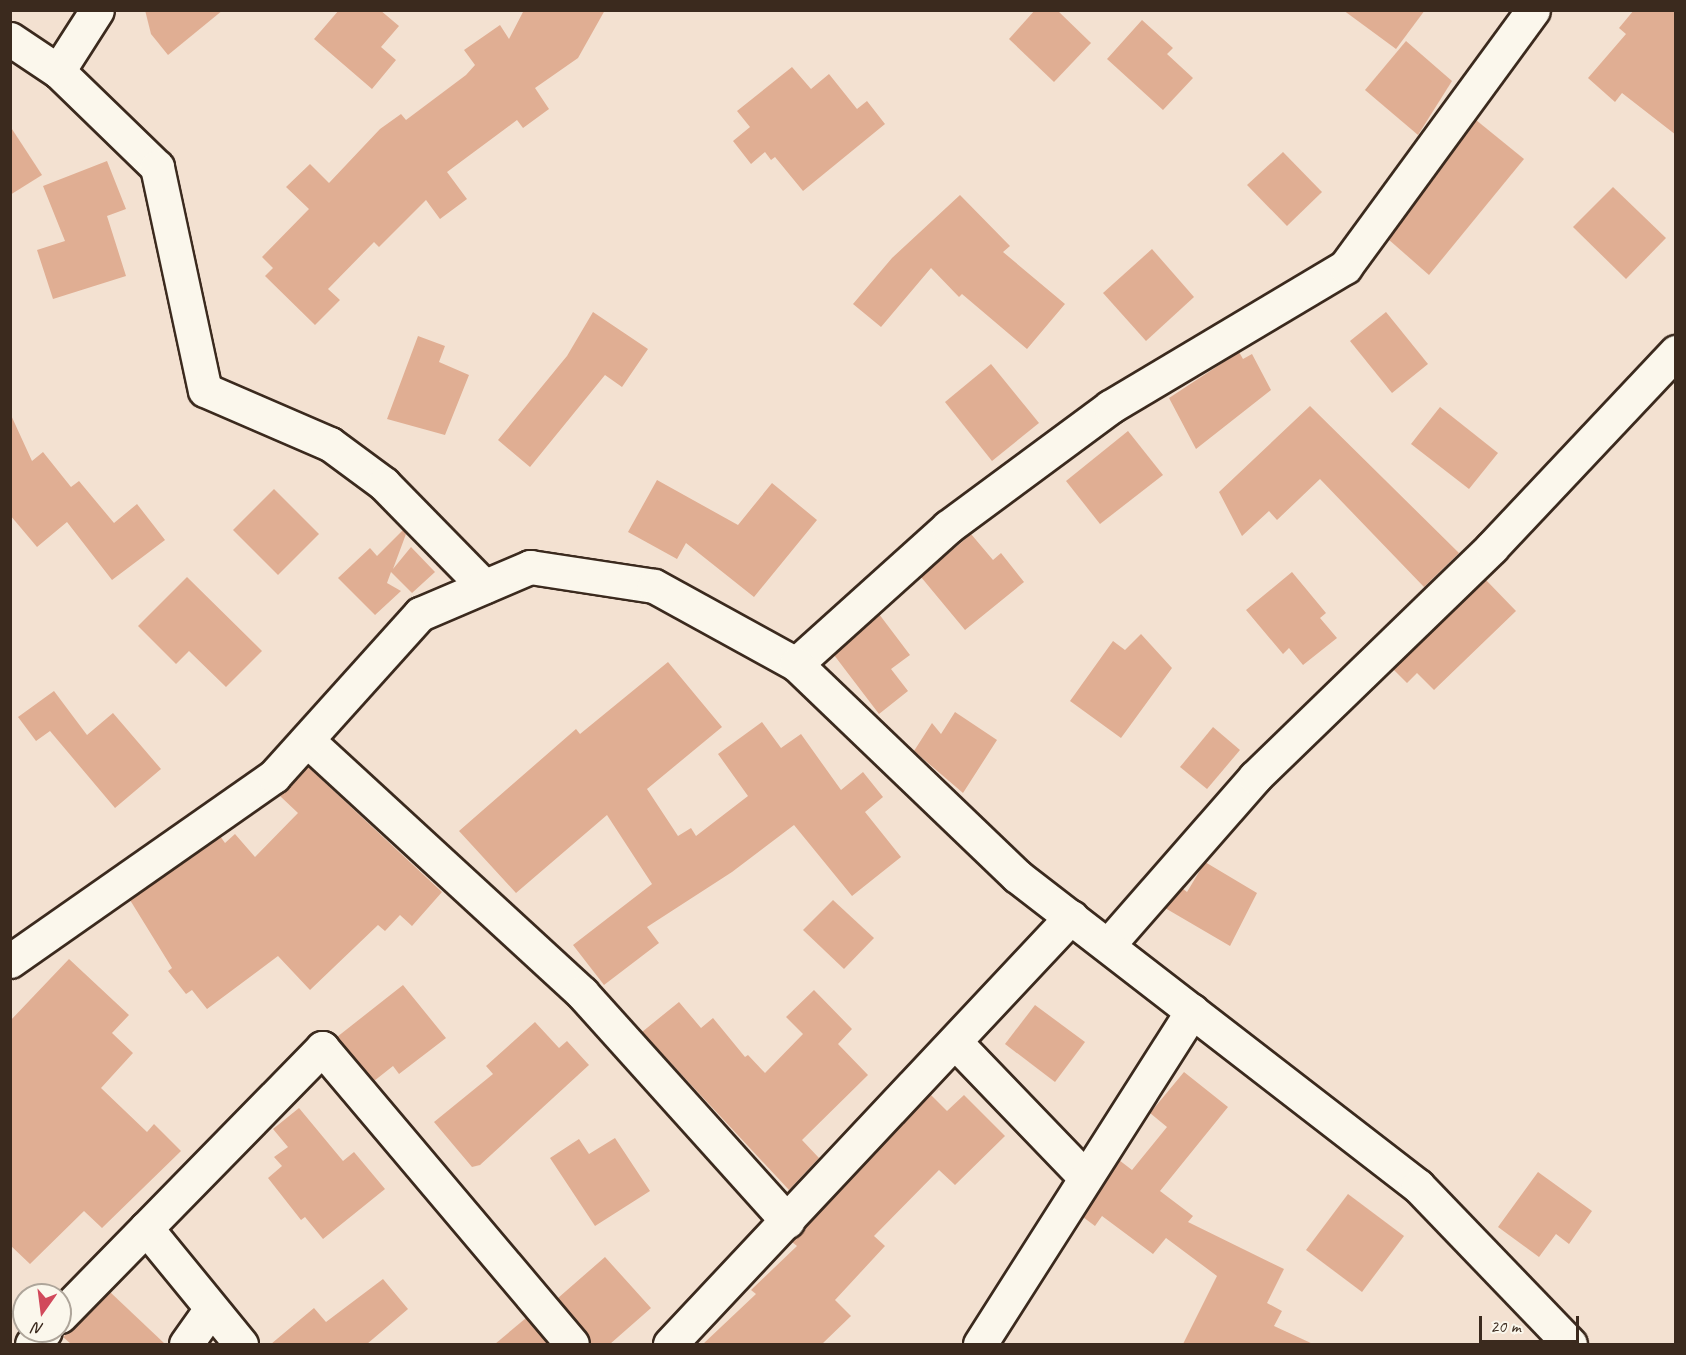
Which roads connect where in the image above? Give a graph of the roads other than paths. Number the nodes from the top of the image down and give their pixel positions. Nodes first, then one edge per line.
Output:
1 (97, 10) edge
2 (1533, 10) edge
3 (10, 39) edge
4 (58, 71) junction
5 (1676, 352) edge
6 (484, 586) junction
7 (796, 664) junction
8 (307, 740) junction
9 (1071, 917) junction
10 (1108, 945) junction
11 (10, 961) edge
12 (1192, 1011) junction
13 (955, 1042) junction
14 (1085, 1177) junction
15 (787, 1221) junction
16 (147, 1228) junction
17 (72, 1304) edge
18 (210, 1310) junction
19 (186, 1344) edge
20 (241, 1344) edge
21 (573, 1344) edge
22 (670, 1344) edge
23 (980, 1344) edge
24 (1570, 1344) edge

1 - 4 street
2 - 7 street
3 - 4 street
4 - 6 street
5 - 10 street
6 - 7 street
6 - 8 street
7 - 9 street
8 - 11 street
8 - 15 street
9 - 10 street
9 - 13 street
10 - 12 street
12 - 14 street
12 - 24 street
13 - 14 street
13 - 15 street
14 - 23 street
15 - 22 street
16 - 17 street
16 - 18 street
16 - 21 street
18 - 19 street
18 - 20 street

